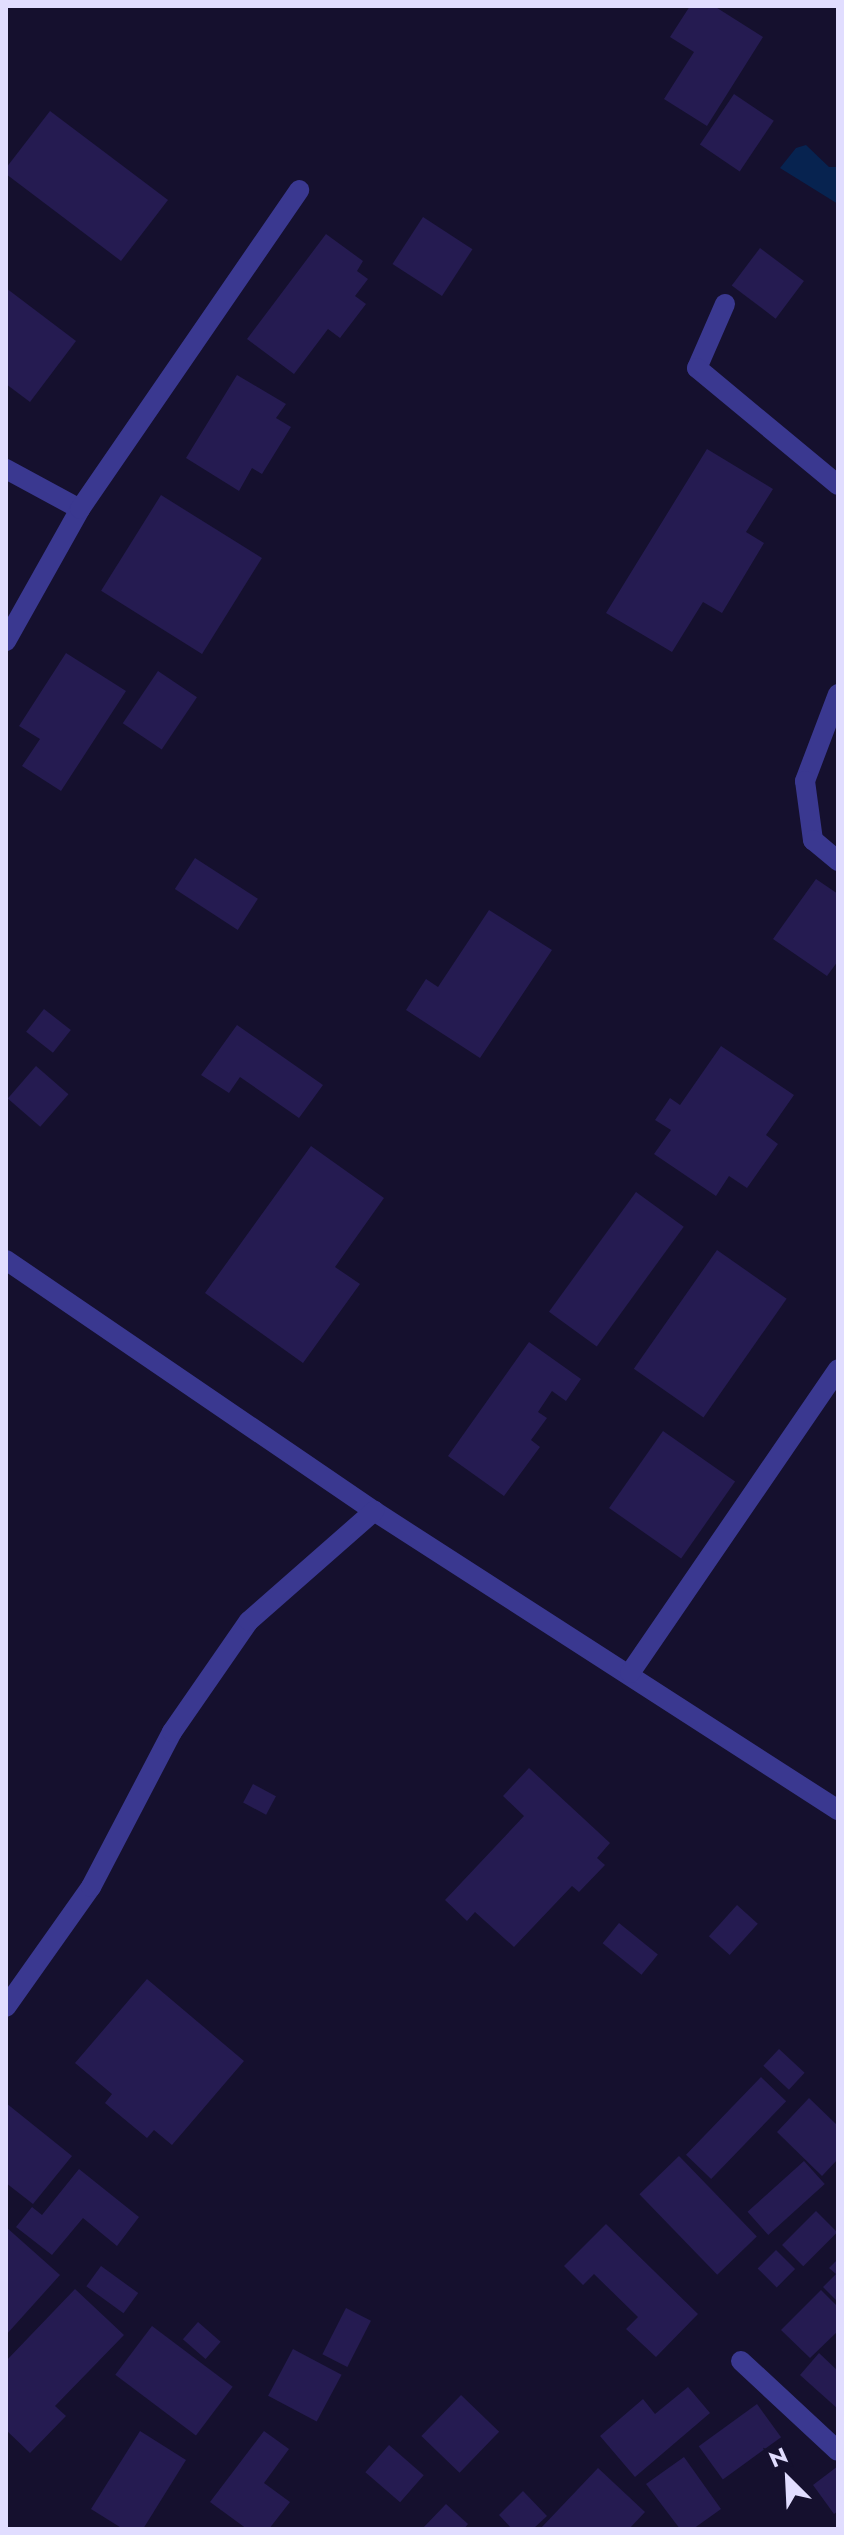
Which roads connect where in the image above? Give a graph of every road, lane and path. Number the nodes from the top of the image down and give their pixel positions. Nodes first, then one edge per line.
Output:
1 (299, 190) dead end
2 (725, 304) dead end
3 (6, 469) edge
4 (838, 485) edge
5 (80, 509) junction
6 (6, 641) edge
7 (838, 694) edge
8 (838, 861) edge
9 (6, 1260) edge
10 (838, 1369) edge
11 (374, 1511) junction
12 (630, 1673) junction
13 (838, 1810) edge
14 (6, 2007) edge
15 (741, 2361) dead end
16 (838, 2451) edge

1 - 5 street
2 - 4 street
3 - 5 street
5 - 6 street
7 - 8 street
9 - 11 street
10 - 12 street
11 - 12 street
11 - 14 street
12 - 13 street
15 - 16 street

